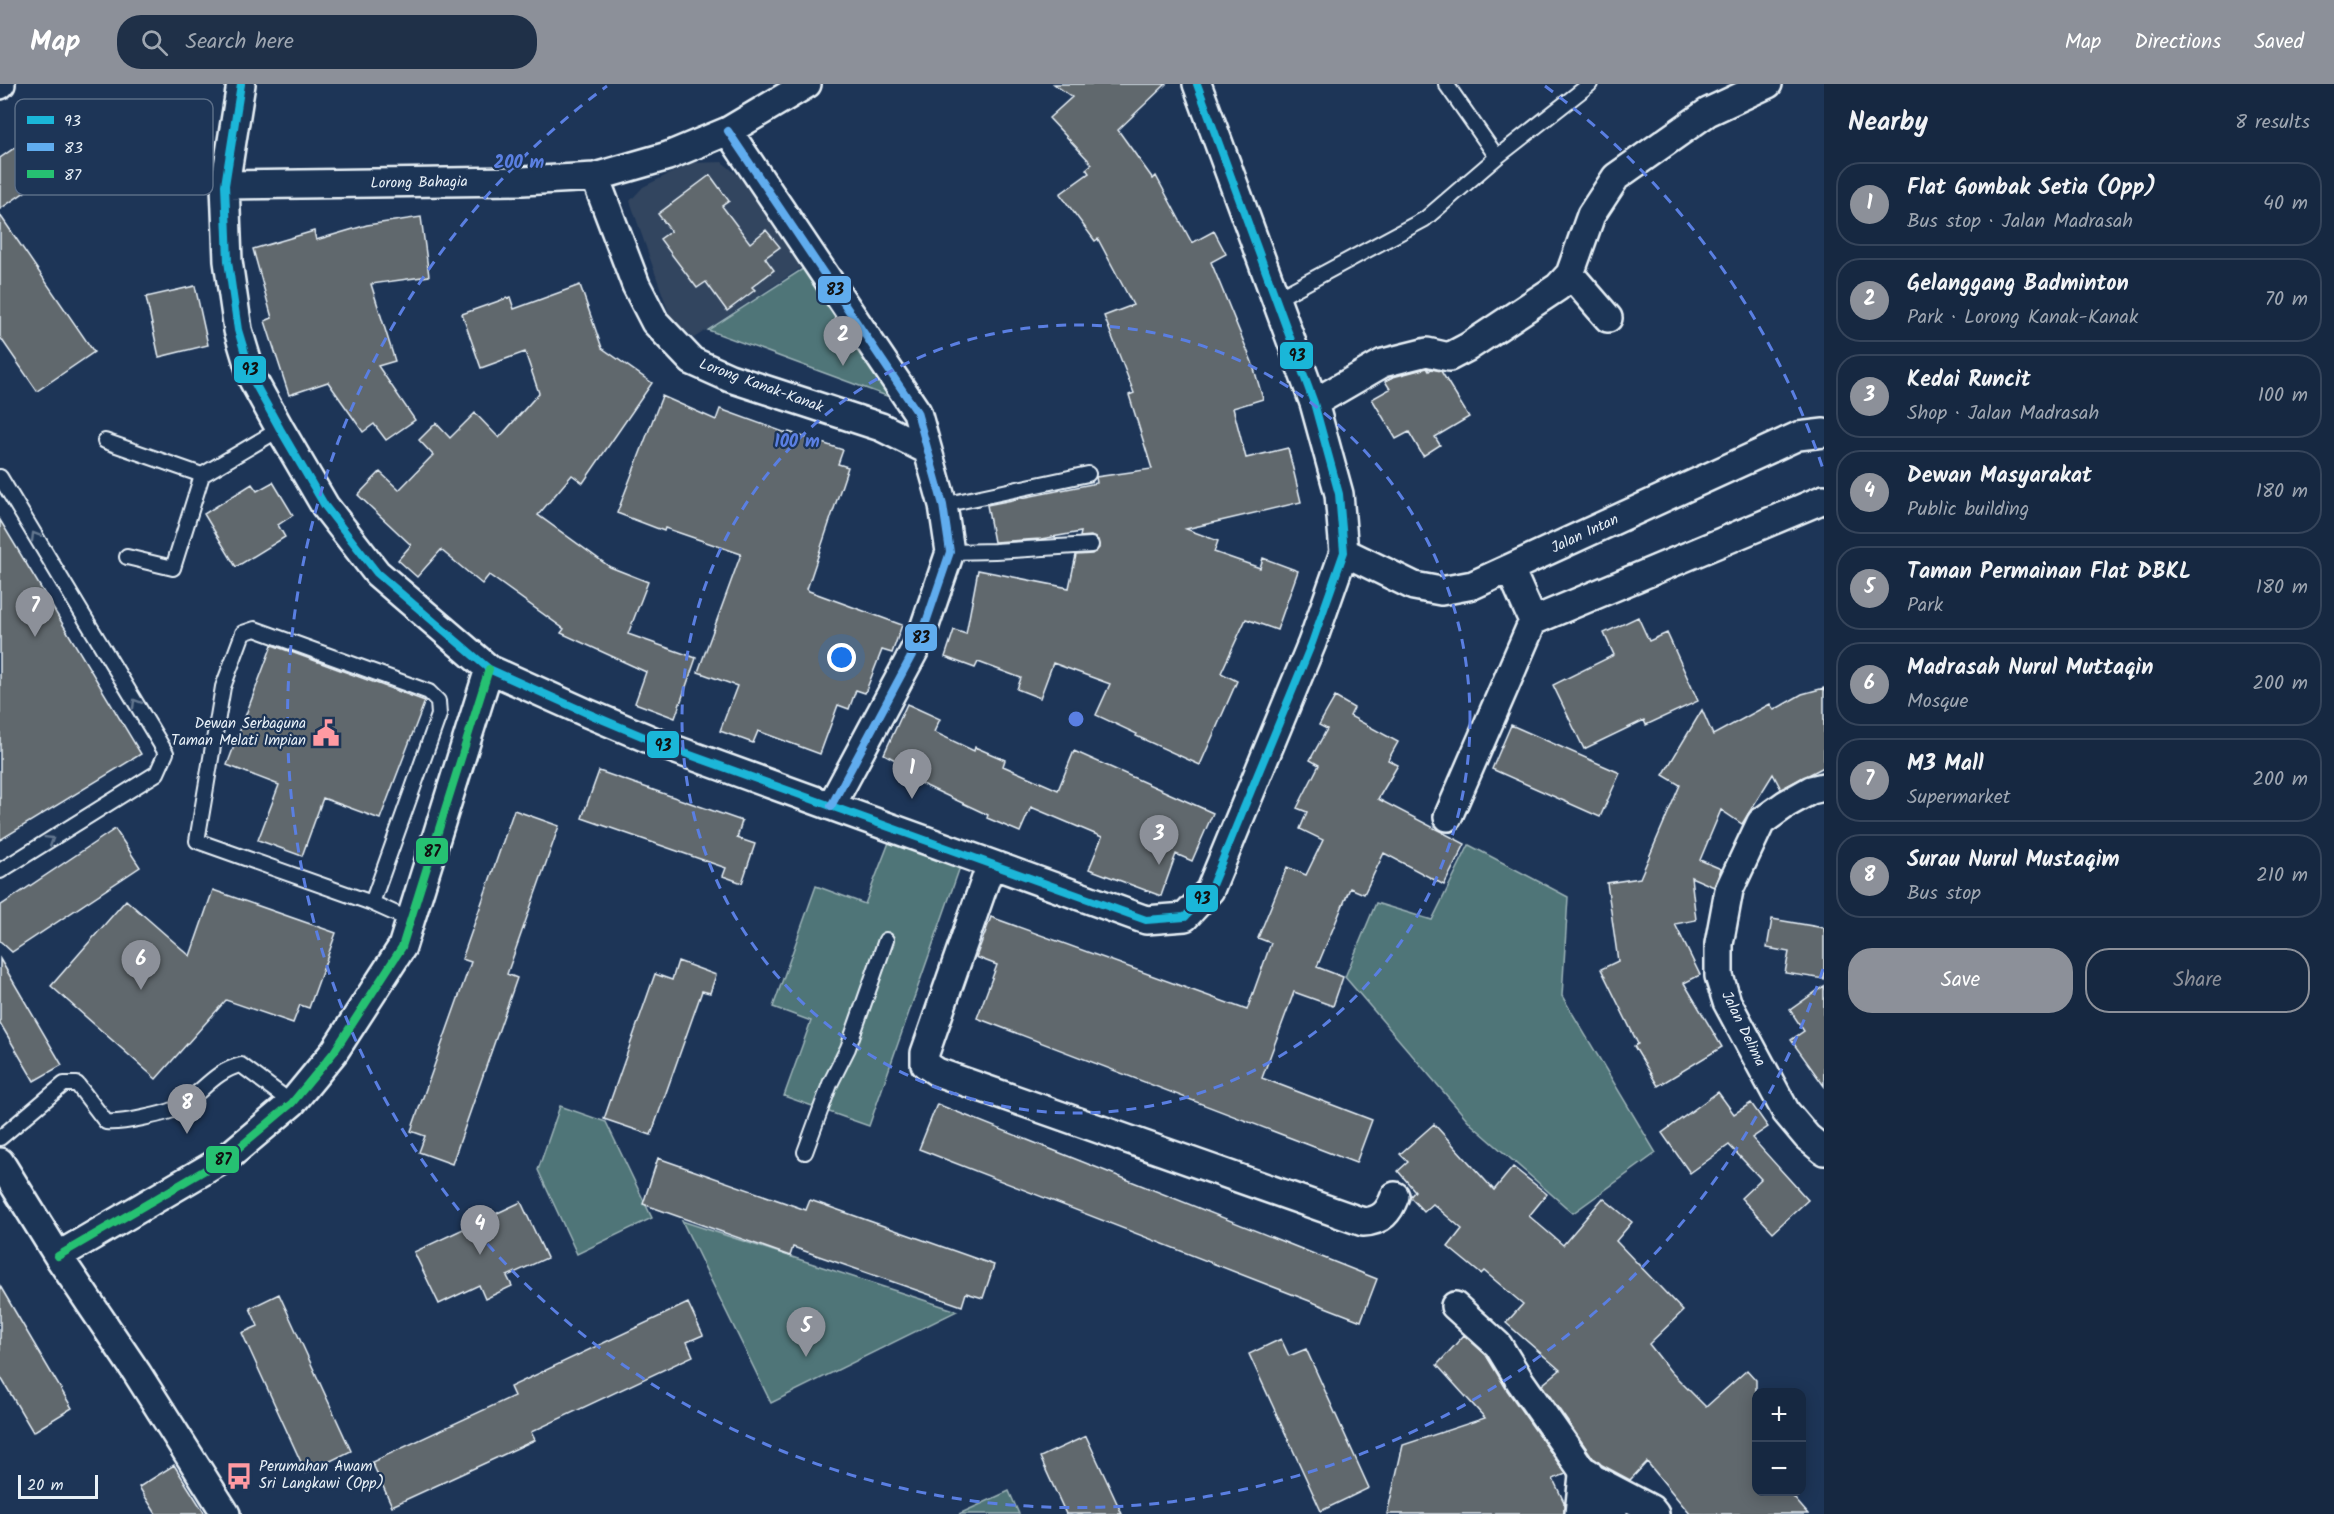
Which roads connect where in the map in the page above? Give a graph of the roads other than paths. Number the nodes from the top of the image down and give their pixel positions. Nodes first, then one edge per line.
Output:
1 (241, 84) edge
2 (807, 84) edge
3 (1197, 84) edge
4 (1446, 84) edge
5 (1590, 84) edge
6 (1768, 84) edge
7 (728, 131) junction
8 (1497, 157) junction
9 (595, 177) junction
10 (225, 185) junction
11 (1570, 274) junction
12 (1276, 299) junction
13 (1608, 318) dead end
14 (1314, 403) junction
15 (280, 429) junction
16 (1824, 433) edge
17 (105, 441) dead end
18 (925, 449) junction
19 (1088, 474) dead end
20 (202, 475) junction
21 (0, 477) edge
22 (1824, 499) edge
23 (943, 505) junction
24 (1090, 545) dead end
25 (950, 552) junction
26 (1344, 552) junction
27 (127, 557) dead end
28 (1510, 569) junction
29 (1533, 621) junction
30 (489, 669) junction
31 (1824, 787) edge
32 (831, 807) junction
33 (1448, 817) dead end
34 (991, 864) junction
35 (0, 871) edge
36 (372, 903) junction
37 (412, 921) junction
38 (886, 940) dead end
39 (292, 1103) junction
40 (0, 1138) edge
41 (1824, 1151) edge
42 (805, 1152) dead end
43 (0, 1162) edge
44 (1395, 1196) dead end
45 (58, 1256) junction
46 (1455, 1306) dead end
47 (1586, 1475) junction
48 (226, 1514) edge
49 (1582, 1514) edge
50 (1614, 1514) edge
51 (1655, 1514) edge

1 - 10 street
2 - 7 street, Lorong Bahagia
3 - 12 street
4 - 8 lane
5 - 8 lane
6 - 11 street
7 - 9 street, Lorong Bahagia
7 - 18 street
8 - 12 lane
9 - 10 street, Lorong Bahagia
9 - 18 street, Lorong Kanak-Kanak
10 - 15 street
11 - 13 street
11 - 14 street
12 - 14 street
14 - 26 street
15 - 20 lane
15 - 30 street
16 - 28 street, Jalan Intan
17 - 20 lane
18 - 23 street
19 - 23 lane
20 - 27 lane
35 -> 21 lane
22 - 29 street
23 - 25 street
24 - 25 lane
25 - 32 street
26 - 28 street, Jalan Intan
26 - 34 street
28 - 29 street
29 - 33 street
30 - 32 street
30 - 37 street
31 - 41 street, Jalan Delima
32 - 34 street
34 - 44 street
36 - 36 lane
36 - 37 lane
37 - 39 street
38 - 42 lane
39 - 40 lane
39 - 45 street
43 - 45 street
45 - 48 street
46 - 47 street
47 - 49 main road
47 - 50 street
47 - 51 street

